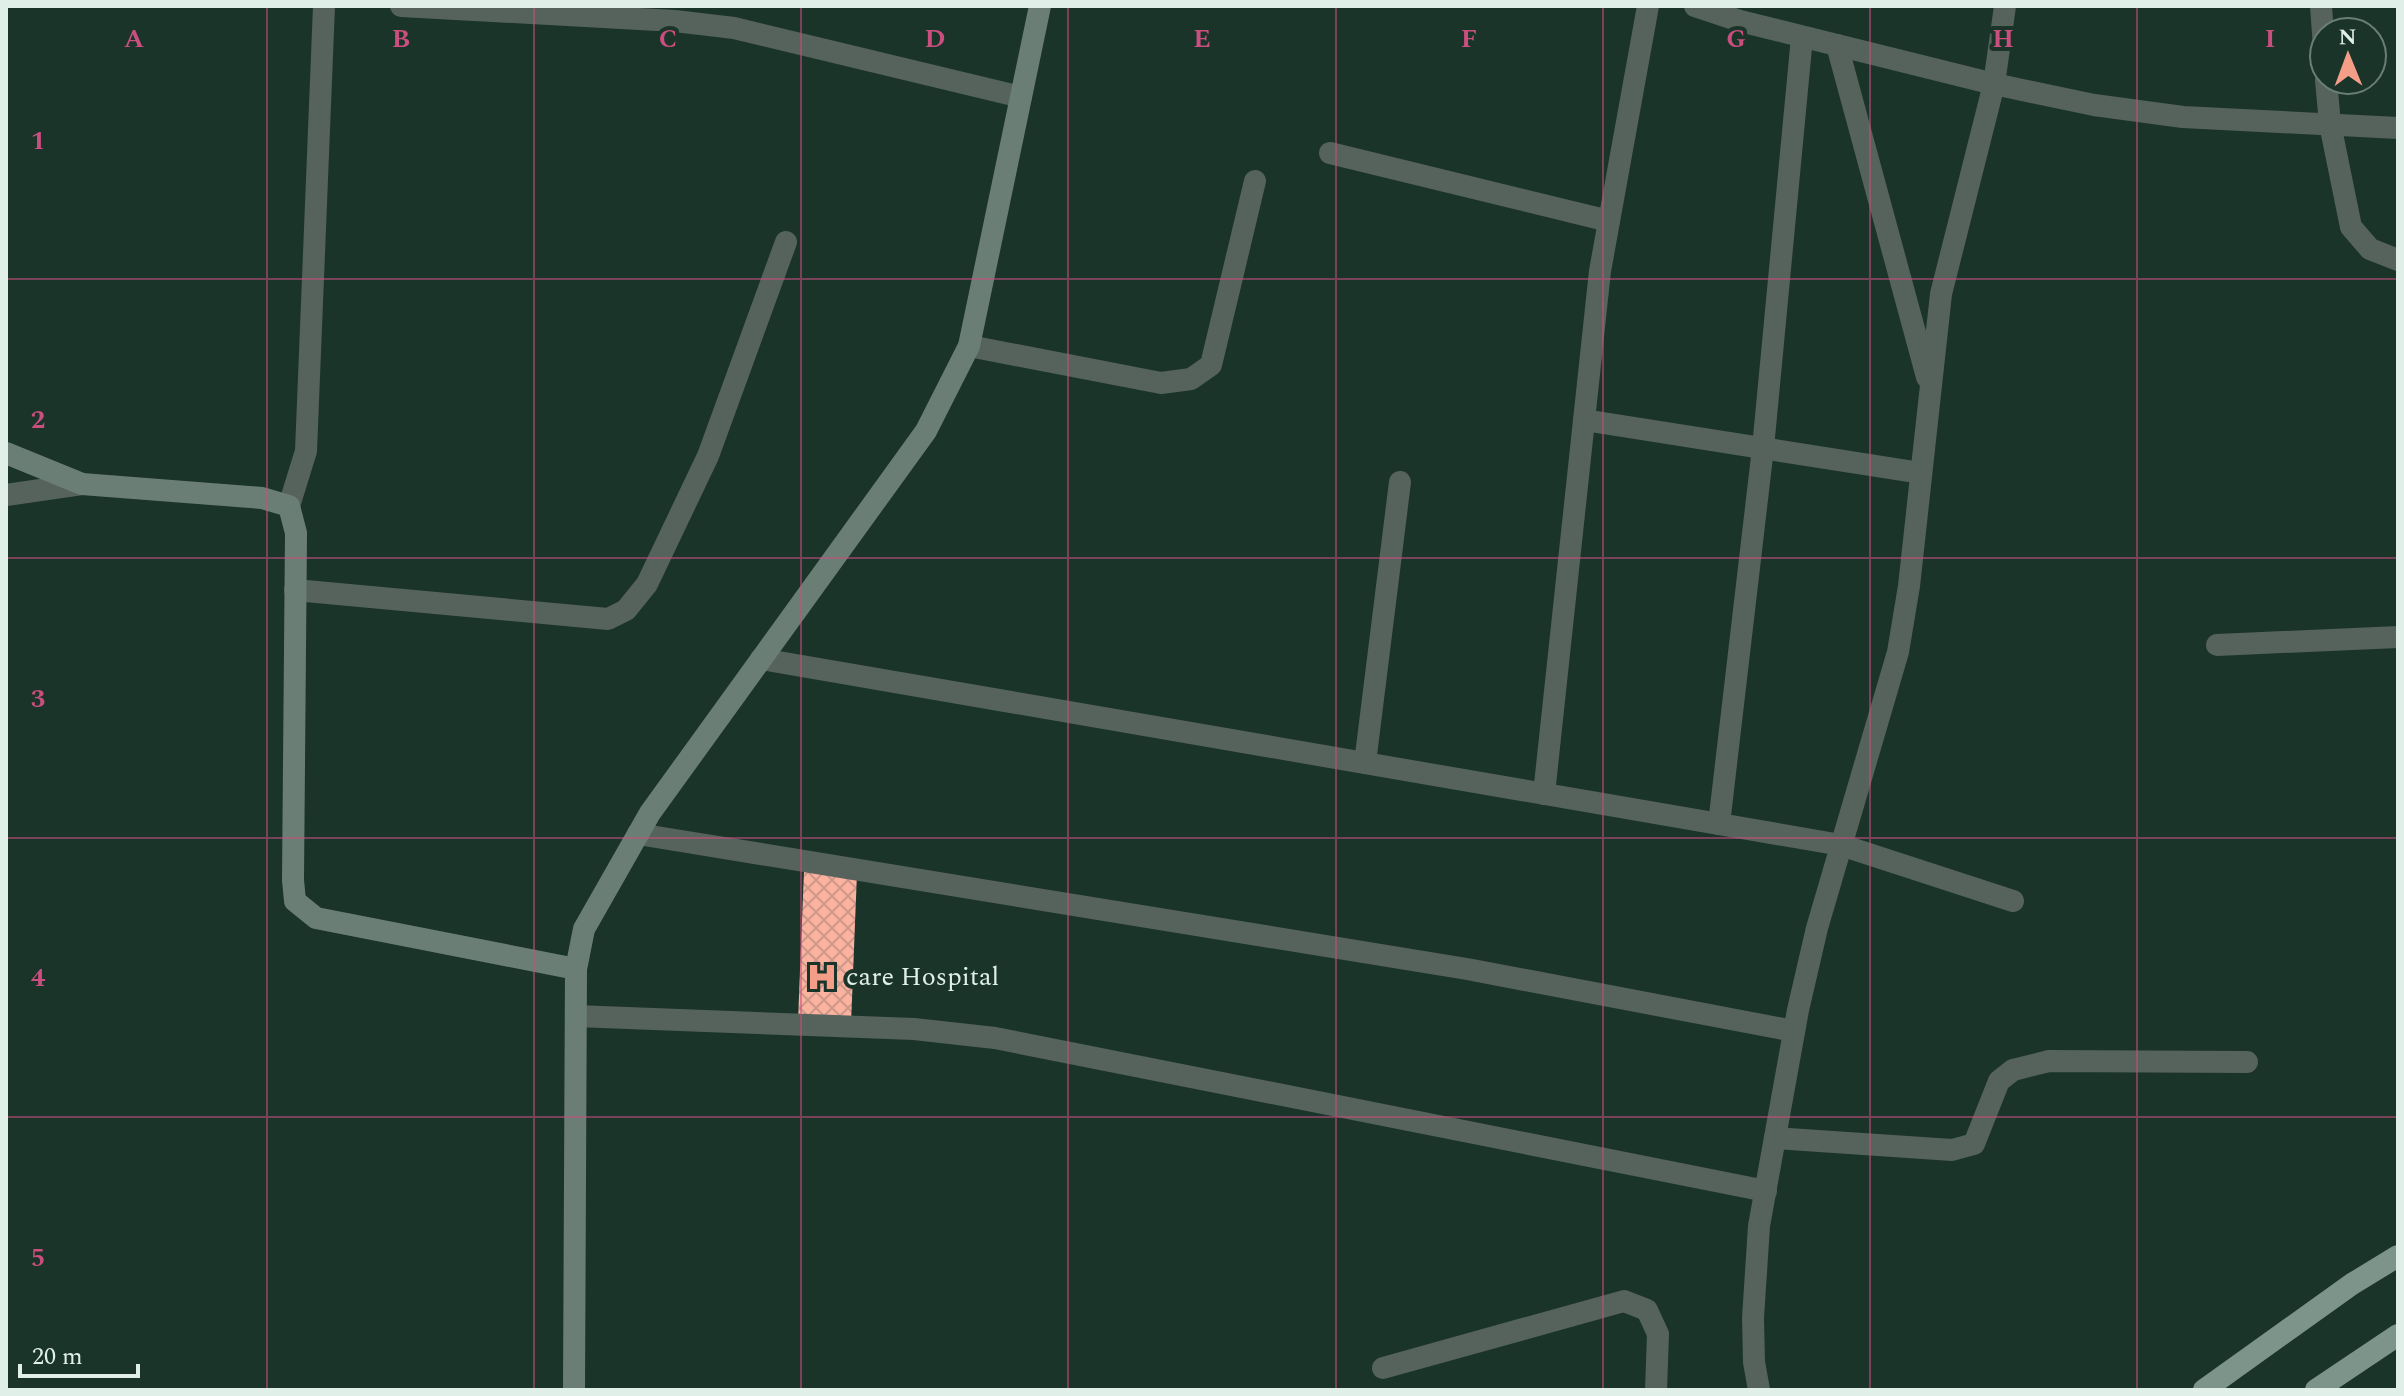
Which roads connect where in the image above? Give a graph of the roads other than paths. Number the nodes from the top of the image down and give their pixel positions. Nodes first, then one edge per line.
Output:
1 (324, 6) edge
2 (401, 6) edge
3 (1040, 6) edge
4 (1648, 6) edge
5 (1695, 6) edge
6 (2005, 6) edge
7 (1802, 37) junction
8 (1837, 45) junction
9 (1994, 84) junction
10 (2327, 96) edge
11 (1021, 97) junction
12 (2330, 124) junction
13 (2398, 128) edge
14 (1330, 153) dead end
15 (1255, 181) dead end
16 (1609, 221) junction
17 (786, 242) dead end
18 (2398, 260) edge
19 (969, 346) junction
20 (1930, 390) junction
21 (1584, 420) junction
22 (1763, 448) junction
23 (6, 453) edge
24 (1921, 473) junction
25 (1400, 482) dead end
26 (82, 484) junction
27 (6, 495) edge
28 (289, 506) junction
29 (295, 590) junction
30 (2217, 645) dead end
31 (2396, 645) edge
32 (761, 659) junction
33 (1365, 763) junction
34 (1544, 794) junction
35 (1719, 824) junction
36 (638, 834) junction
37 (1841, 845) junction
38 (2013, 901) dead end
39 (576, 969) junction
40 (576, 1016) junction
41 (1794, 1031) junction
42 (2247, 1062) dead end
43 (1775, 1138) junction
44 (1766, 1191) junction
45 (2398, 1256) edge
46 (2389, 1340) edge
47 (1383, 1368) dead end
48 (574, 1390) edge
49 (1656, 1390) edge
50 (1759, 1390) edge
51 (2204, 1390) edge
52 (2316, 1390) edge

1 - 28 street
2 - 11 street
3 - 11 main road
4 - 16 street
5 - 7 street
6 - 9 street
7 - 8 street
7 - 22 street
8 - 9 street
8 - 20 street
9 - 12 street
9 - 20 street
10 - 12 street
11 - 19 main road
12 - 13 street
12 - 18 street
14 - 16 street
15 - 19 street
16 - 21 street
17 - 29 street
19 - 32 main road
20 - 24 street
21 - 22 street
21 - 34 street
22 - 24 street
22 - 35 street
23 - 26 main road
24 - 37 street
25 - 33 street
26 - 27 street
26 - 28 main road
28 - 29 main road
29 - 39 main road
30 - 31 street
32 - 33 street
32 - 36 main road
33 - 34 street
34 - 35 street
35 - 37 street
36 - 39 main road
36 - 41 street
37 - 38 street
37 - 41 street
39 - 40 main road
40 - 44 street
40 - 48 main road
41 - 43 street
42 - 43 street
43 - 44 street
44 - 50 street
45 - 51 main road
46 - 52 main road
47 - 49 street

